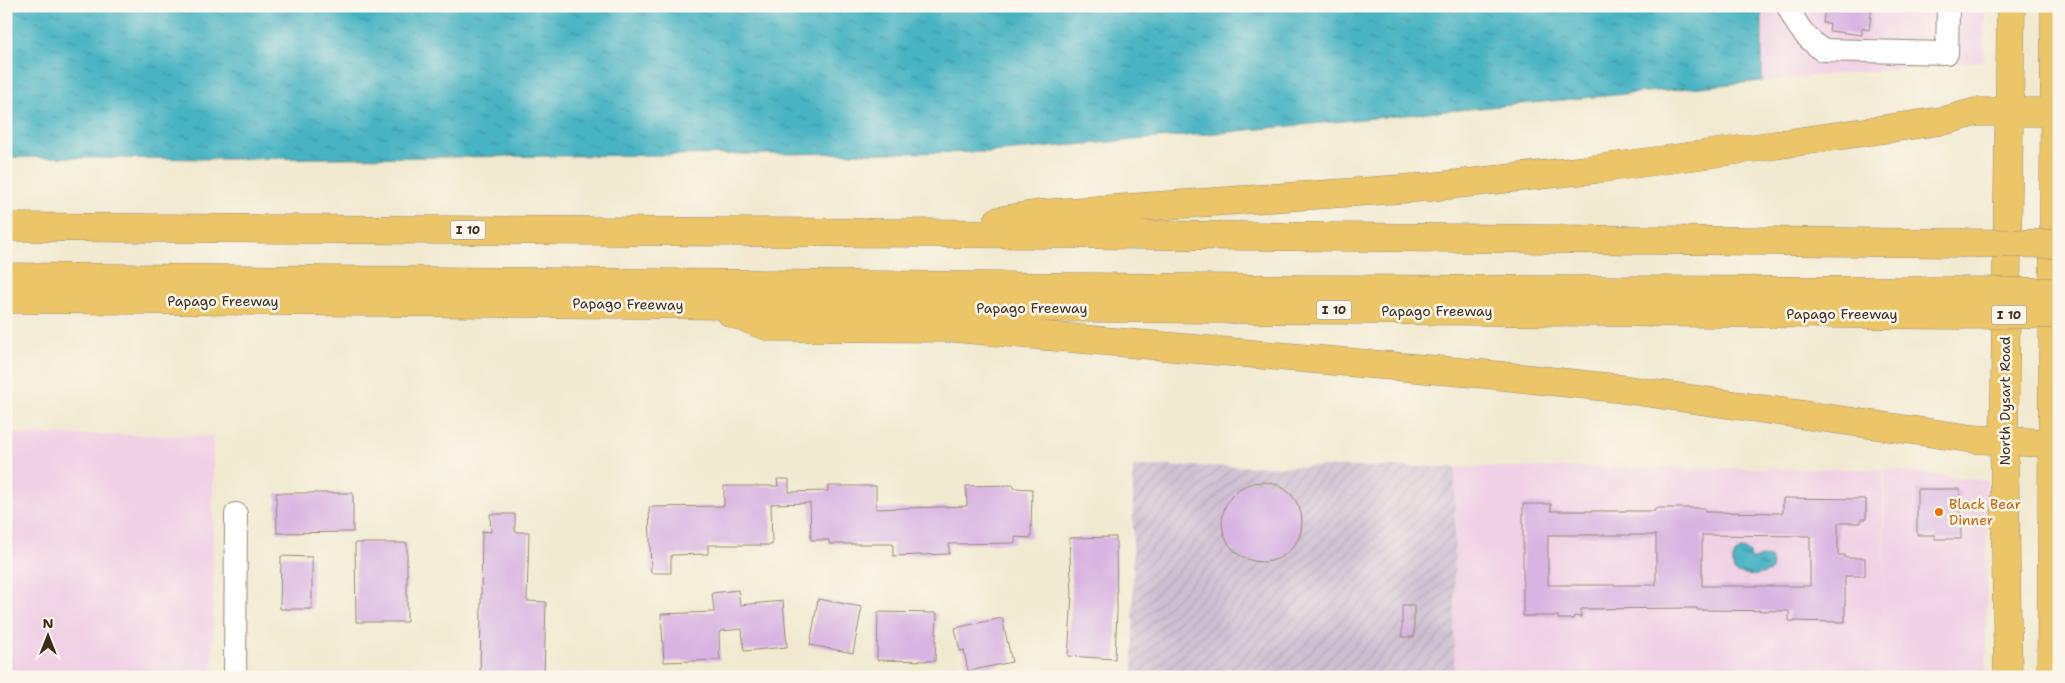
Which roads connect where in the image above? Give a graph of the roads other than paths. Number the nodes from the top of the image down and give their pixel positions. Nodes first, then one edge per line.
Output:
1 (1788, 6) edge
2 (1948, 6) edge
3 (2011, 6) edge
4 (2055, 6) edge
5 (2009, 112) junction
6 (2057, 112) edge
7 (6, 227) edge
8 (930, 233) junction
9 (2059, 244) edge
10 (6, 277) edge
11 (2059, 292) edge
12 (6, 300) edge
13 (1960, 303) junction
14 (708, 306) junction
15 (2059, 314) edge
16 (2004, 442) junction
17 (2055, 445) edge
18 (236, 514) dead end
19 (235, 677) edge
20 (2008, 677) edge
21 (2051, 677) edge

1 - 2 street
3 - 5 main road, North Dysart Road
4 - 6 main road
5 - 6 main road
5 - 8 main road
5 - 16 main road, North Dysart Road
6 - 17 main road
7 - 8 main road, I 10
8 - 9 main road, I 10, bridge
10 - 13 main road
11 - 13 main road, bridge
12 - 14 main road, Papago Freeway / I 10
13 - 14 main road, Papago Freeway / I 10
13 - 15 main road, Papago Freeway / I 10, bridge
14 - 16 main road
16 - 17 main road
16 - 20 main road, North Dysart Road
17 - 21 main road
18 - 19 street

